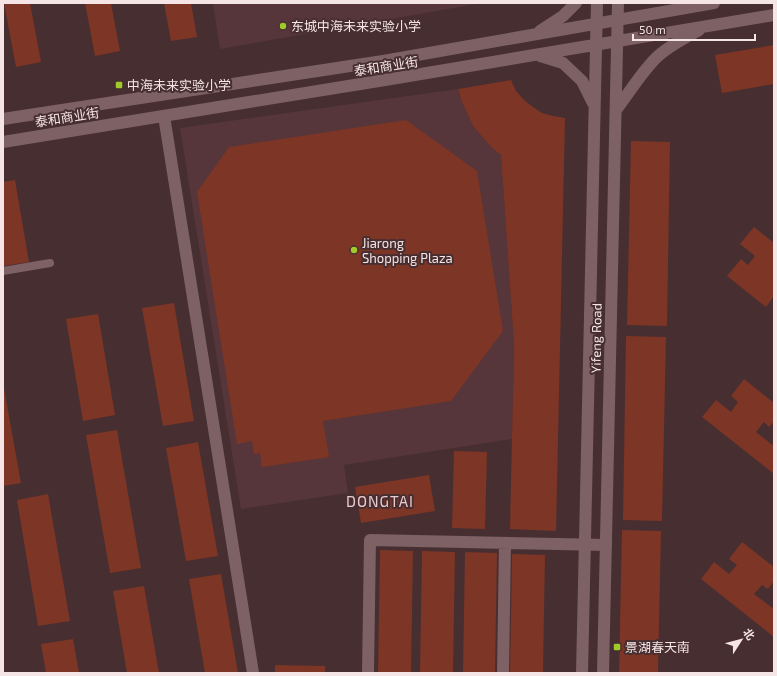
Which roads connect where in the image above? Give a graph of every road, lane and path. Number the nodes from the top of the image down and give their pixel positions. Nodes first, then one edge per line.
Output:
1 (576, 3) edge
2 (597, 3) edge
3 (618, 3) edge
4 (691, 3) edge
5 (709, 4) edge
6 (774, 15) edge
7 (618, 20) junction
8 (596, 24) junction
9 (706, 26) junction
10 (533, 34) junction
11 (618, 41) junction
12 (596, 45) junction
13 (537, 55) junction
14 (594, 106) junction
15 (616, 110) junction
16 (164, 116) junction
17 (3, 119) edge
18 (3, 142) edge
19 (50, 263) dead end
20 (3, 272) edge
21 (505, 543) junction
22 (585, 545) junction
23 (606, 546) junction
24 (253, 673) edge
25 (368, 673) edge
26 (503, 673) edge
27 (582, 673) edge
28 (603, 673) edge

1 - 10 street
2 - 8 street, Yifeng Road
3 - 7 street, Yifeng Road
4 - 5 street
5 - 7 street, 泰和商业街
6 - 9 street, 泰和商业街
7 - 8 street, 泰和商业街
7 - 11 street, Yifeng Road
8 - 10 street, 泰和商业街
8 - 12 street, Yifeng Road
9 - 11 street, 泰和商业街
9 - 15 street
10 - 17 street, 泰和商业街
11 - 12 street, 泰和商业街
11 - 15 street, Yifeng Road
12 - 13 street, 泰和商业街
12 - 14 street, Yifeng Road
13 - 14 street
13 - 16 street, 泰和商业街
14 - 22 street, Yifeng Road
15 - 23 street, Yifeng Road
16 - 18 street, 泰和商业街
16 - 24 street
19 - 20 lane
21 - 22 street
21 - 25 street
21 - 26 street
22 - 23 street
22 - 27 street, Yifeng Road
23 - 28 street, Yifeng Road

